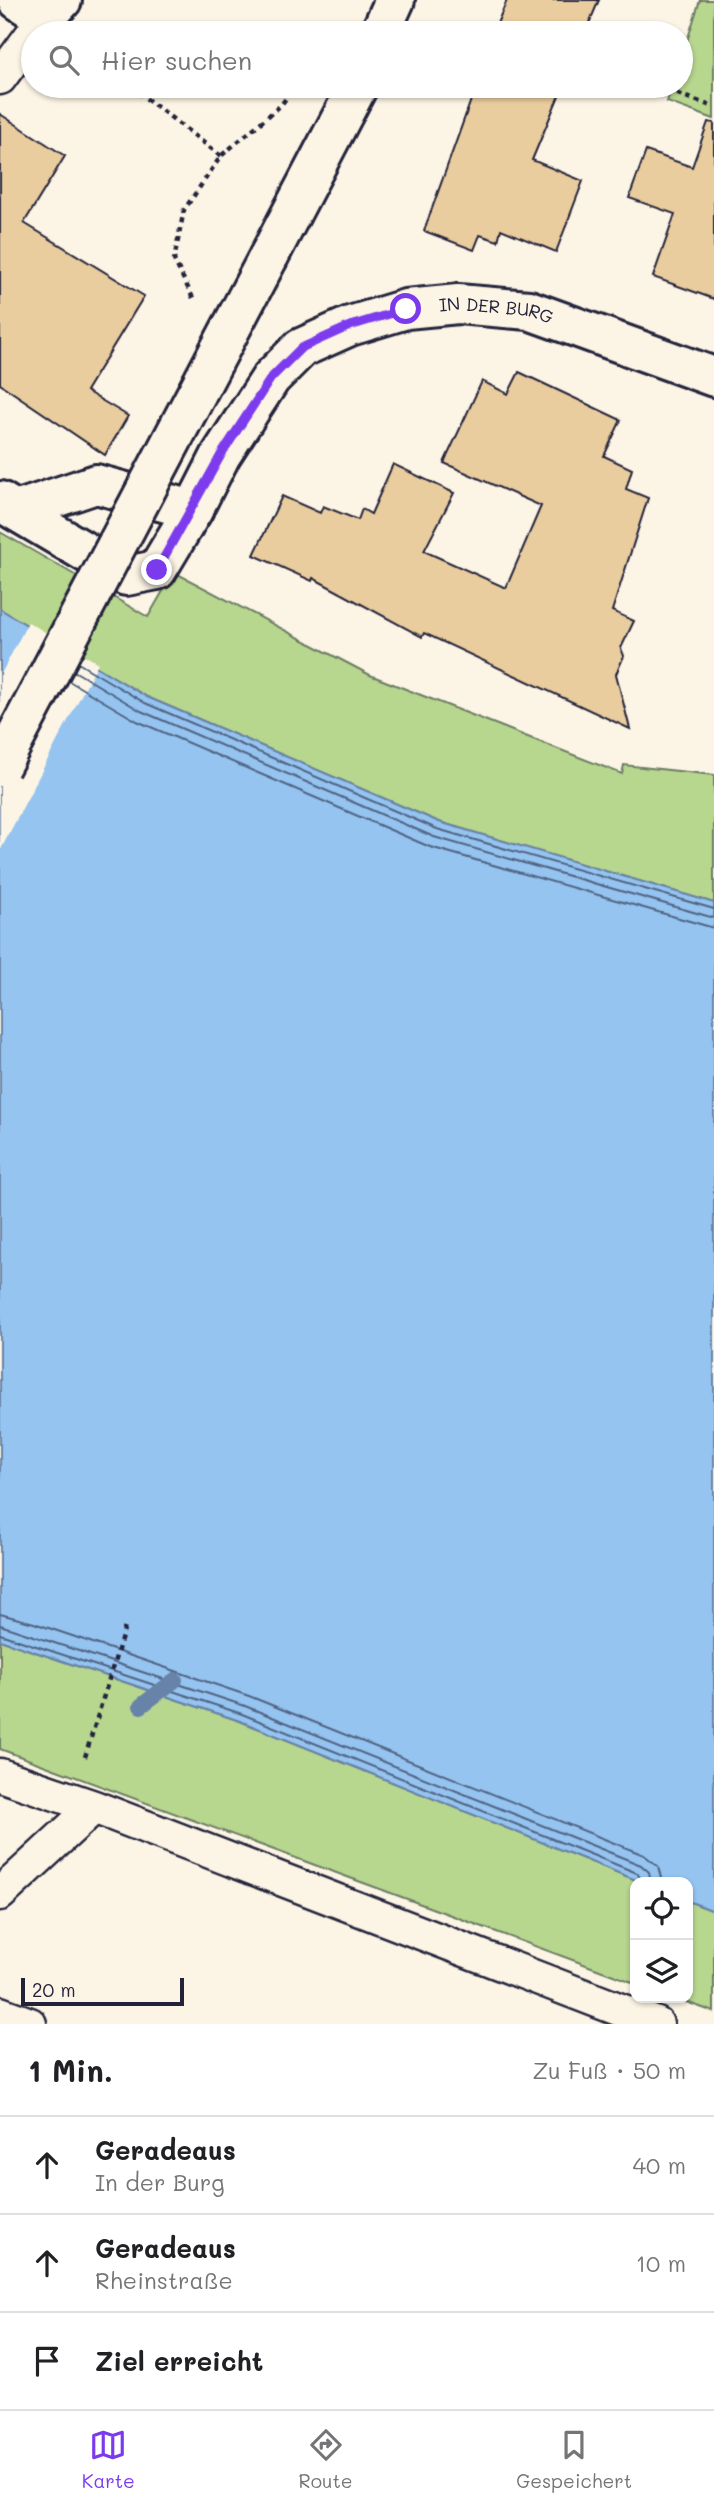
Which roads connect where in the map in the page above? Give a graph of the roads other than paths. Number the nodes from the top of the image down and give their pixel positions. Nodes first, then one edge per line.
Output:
1 (395, 0) edge
2 (385, 21) edge
3 (21, 44) edge
4 (0, 78) edge
5 (352, 98) edge
6 (714, 377) edge
7 (8, 506) edge
8 (193, 510) junction
9 (0, 767) edge
10 (0, 1775) edge
11 (82, 1803) junction
12 (0, 1894) edge
13 (0, 2012) edge
14 (30, 2024) edge
15 (657, 2024) edge

1 - 2 street
3 - 4 lane
5 - 9 street, bridge
6 - 8 street, IN DER BURG
7 - 8 street
7 - 8 street, IN DER BURG
10 - 11 lane
11 - 12 lane
11 - 15 lane
13 - 14 lane

